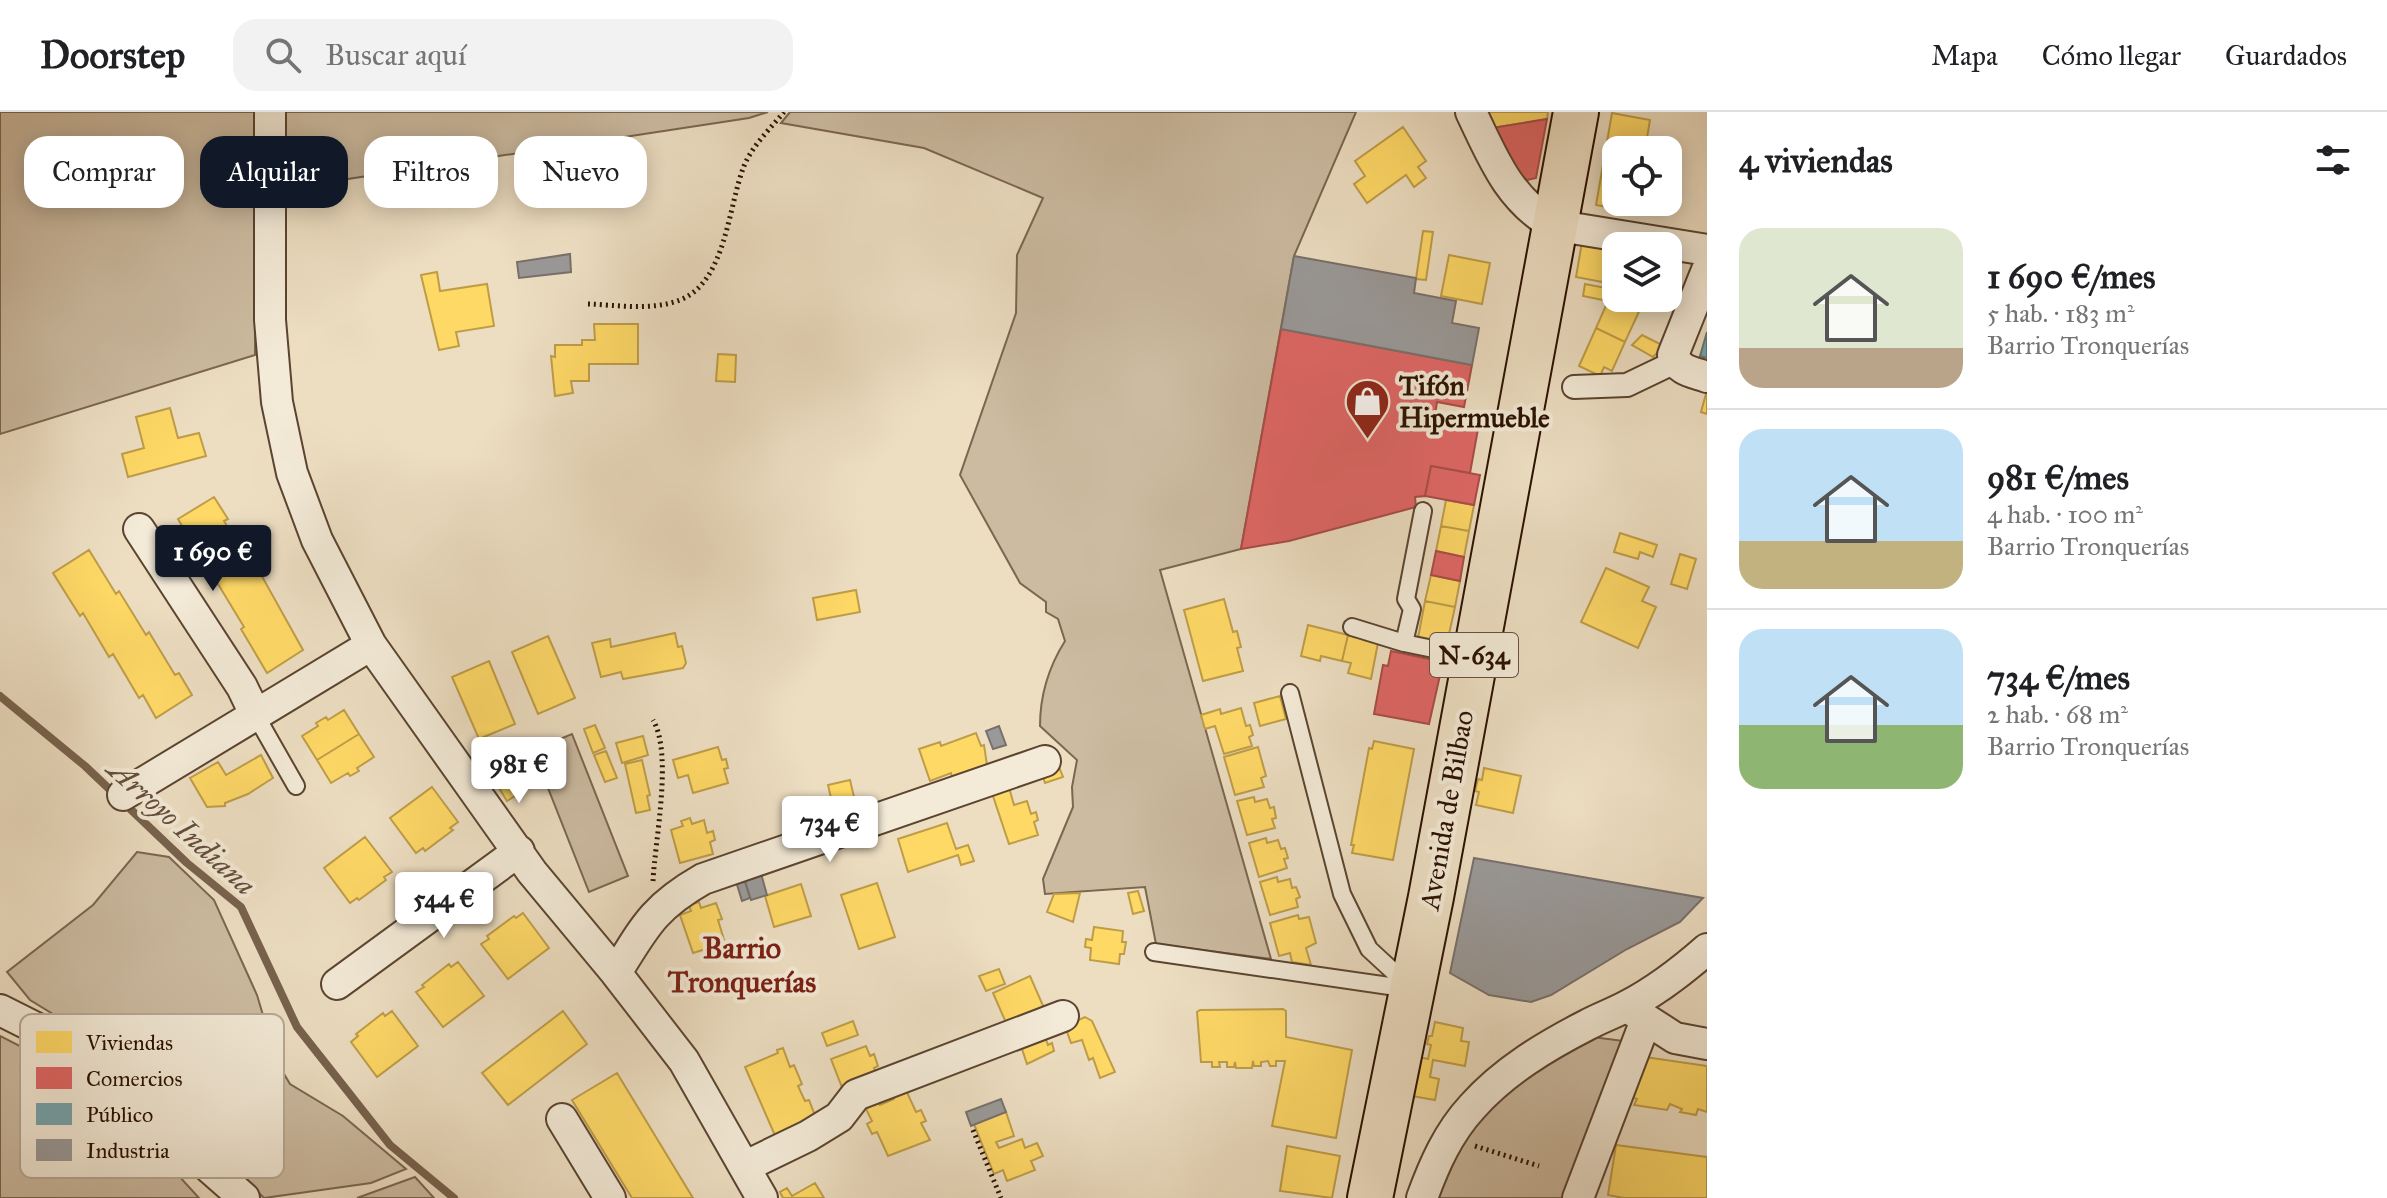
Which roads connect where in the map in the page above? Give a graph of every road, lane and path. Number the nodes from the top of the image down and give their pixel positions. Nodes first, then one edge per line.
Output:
1 (270, 112) edge
2 (784, 112) edge
3 (1471, 112) edge
4 (1576, 112) edge
5 (1553, 225) junction
6 (1707, 250) edge
7 (1707, 270) edge
8 (588, 304) dead end
9 (1675, 362) junction
10 (1707, 377) edge
11 (1574, 387) dead end
12 (1423, 511) dead end
13 (139, 529) dead end
14 (1352, 627) dead end
15 (1404, 643) junction
16 (371, 645) junction
17 (1474, 658) junction
18 (1290, 693) dead end
19 (248, 700) junction
20 (653, 720) dead end
21 (1045, 761) dead end
22 (296, 786) dead end
23 (123, 795) dead end
24 (519, 851) junction
25 (650, 918) junction
26 (1707, 949) edge
27 (1154, 952) dead end
28 (616, 973) junction
29 (337, 984) dead end
30 (1412, 989) junction
31 (0, 1010) edge
32 (1636, 1013) junction
33 (1063, 1016) dead end
34 (20, 1020) edge
35 (1707, 1044) edge
36 (562, 1119) dead end
37 (973, 1130) dead end
38 (1450, 1137) junction
39 (746, 1166) junction
40 (1539, 1166) dead end
41 (221, 1178) edge
42 (244, 1198) edge
43 (610, 1198) edge
44 (762, 1198) edge
45 (1001, 1198) edge
46 (1370, 1198) edge
47 (1422, 1198) edge
48 (1578, 1198) edge

1 - 16 street
2 - 8 path
3 - 5 street
4 - 5 highway, Avenida de Bilbao / N-634
5 - 6 street
5 - 17 highway, Avenida de Bilbao / N-634
7 - 9 street
9 - 10 street
9 - 11 street
12 - 15 lane
13 - 19 street
14 - 15 lane
15 - 17 lane
16 - 19 street
16 - 24 street
17 - 30 highway, Avenida de Bilbao / N-634
18 - 30 lane
19 - 22 lane
19 - 23 street
20 - 25 path
21 - 25 street
24 - 28 street
24 - 29 street
25 - 28 street
26 - 32 street
27 - 30 lane
28 - 39 street
30 - 46 highway, Avenida de Bilbao / N-634
31 - 34 street
32 - 35 street
32 - 38 street
32 - 48 street
33 - 39 street
36 - 43 street
37 - 45 path
38 - 40 path
38 - 47 street
39 - 44 street
41 - 42 street

